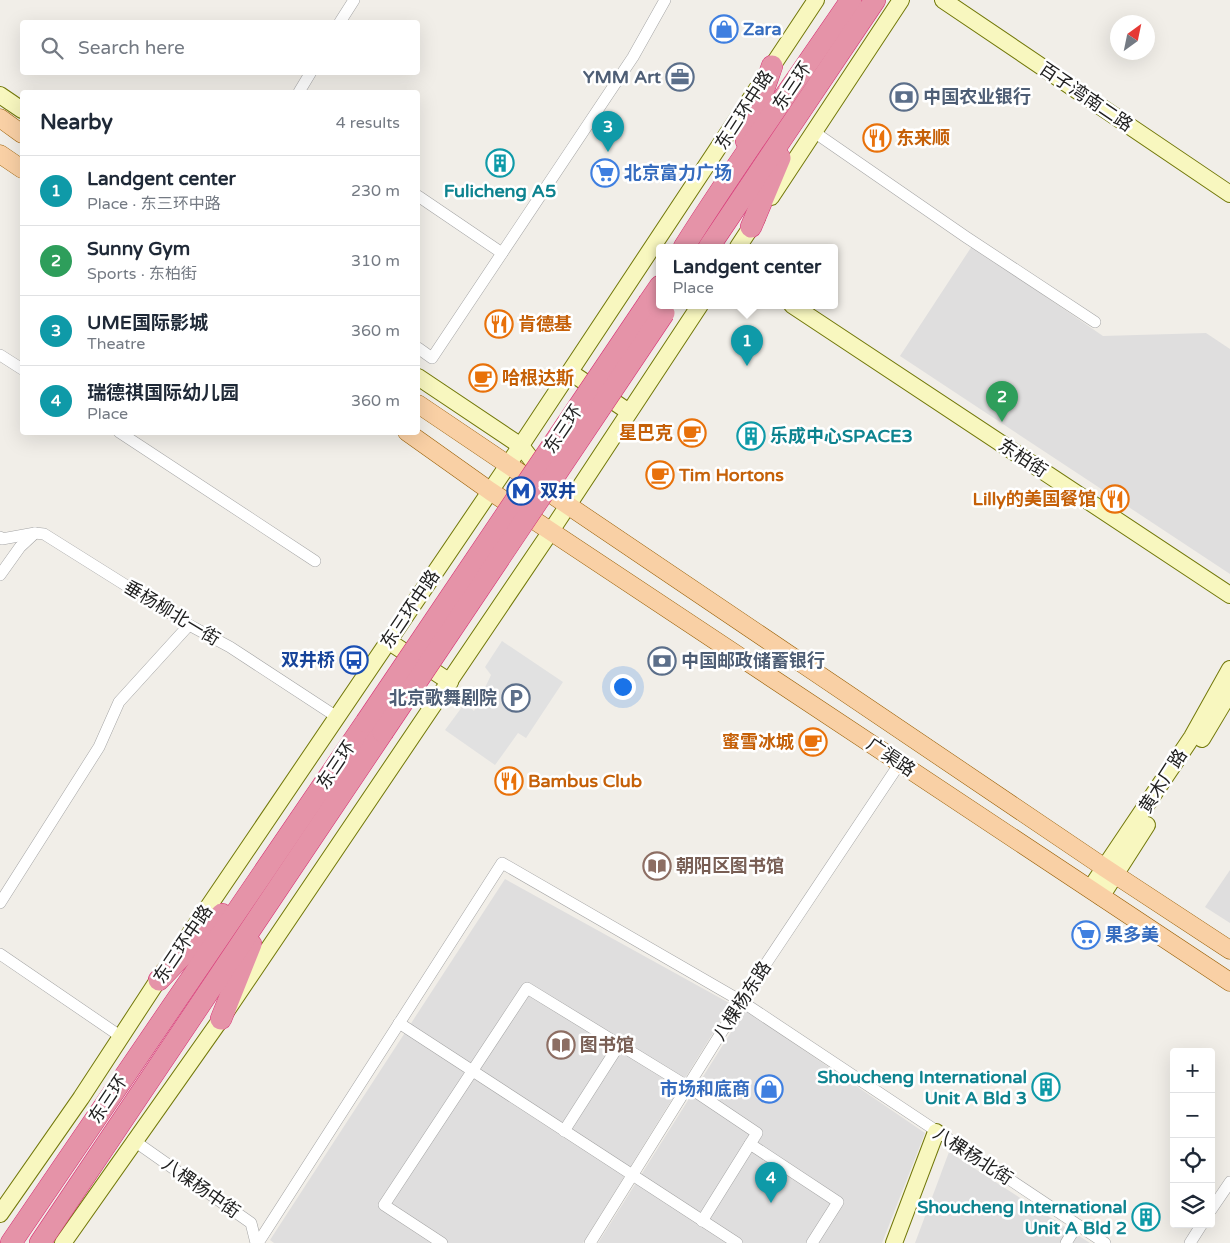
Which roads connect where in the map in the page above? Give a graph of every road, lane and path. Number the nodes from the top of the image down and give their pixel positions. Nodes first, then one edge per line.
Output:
1 (354, 0) edge
2 (665, 0) edge
3 (816, 0) edge
4 (901, 0) edge
5 (943, 0) edge
6 (869, 2) edge
7 (341, 20) edge
8 (772, 66) junction
9 (309, 75) edge
10 (300, 90) edge
11 (0, 95) edge
12 (20, 109) edge
13 (798, 115) junction
14 (0, 118) edge
15 (814, 132) junction
16 (20, 133) edge
17 (0, 154) edge
18 (740, 160) junction
19 (20, 168) edge
20 (1230, 194) edge
21 (420, 197) edge
22 (751, 227) junction
23 (686, 244) edge
24 (711, 244) edge
25 (740, 244) edge
26 (502, 253) junction
27 (656, 308) edge
28 (697, 309) edge
29 (798, 309) edge
30 (1096, 322) dead end
31 (420, 349) edge
32 (0, 355) edge
33 (20, 369) edge
34 (570, 372) junction
35 (420, 378) edge
36 (420, 405) edge
37 (630, 412) junction
38 (124, 435) edge
39 (411, 435) edge
40 (521, 446) junction
41 (508, 466) junction
42 (490, 491) junction
43 (567, 506) junction
44 (551, 531) junction
45 (35, 533) junction
46 (0, 537) edge
47 (315, 561) dead end
48 (0, 575) edge
49 (1230, 595) edge
50 (189, 625) junction
51 (388, 641) junction
52 (1230, 669) edge
53 (450, 682) junction
54 (1230, 692) edge
55 (337, 717) junction
56 (374, 727) junction
57 (900, 763) junction
58 (264, 870) junction
59 (1110, 871) junction
60 (1096, 893) junction
61 (0, 902) edge
62 (266, 907) junction
63 (1230, 950) edge
64 (0, 954) edge
65 (159, 980) junction
66 (1230, 982) edge
67 (741, 1000) junction
68 (221, 1019) junction
69 (399, 1023) junction
70 (120, 1036) junction
71 (619, 1045) junction
72 (472, 1071) junction
73 (687, 1086) junction
74 (564, 1131) junction
75 (936, 1132) junction
76 (134, 1140) junction
77 (750, 1144) junction
78 (632, 1176) junction
79 (1230, 1182) edge
80 (1215, 1204) edge
81 (0, 1214) edge
82 (702, 1221) junction
83 (1077, 1225) junction
84 (1199, 1228) edge
85 (11, 1243) edge
86 (40, 1243) edge
87 (63, 1243) edge
88 (257, 1243) edge
89 (442, 1243) edge
90 (590, 1243) edge
91 (737, 1243) edge
92 (812, 1243) edge
93 (894, 1243) edge
94 (1066, 1243) edge
95 (1105, 1243) edge
96 (1190, 1243) edge

1 - 7 street
2 - 26 street
3 - 8 street, 东三环中路
4 - 15 street
5 - 20 street, 百子湾南二路
6 - 13 highway, 东三环
6 - 18 highway, 东三环
8 - 18 highway
8 - 34 street, 东三环中路
9 - 10 street
11 - 12 street
13 - 22 highway
13 - 24 highway, 东三环
14 - 16 main road
15 - 22 street
15 - 30 street
17 - 19 main road
18 - 23 highway, 东三环
21 - 26 street
22 - 25 street
26 - 31 street
27 - 56 highway, 东三环, bridge
28 - 37 street
29 - 49 street, 东柏街
32 - 33 street
34 - 37 street
34 - 40 street, 东三环中路
35 - 40 street
36 - 41 main road, 广渠路
37 - 43 street
38 - 47 street
39 - 42 main road, 广渠路
40 - 41 street, 东三环中路
40 - 43 street
41 - 42 street, 东三环中路
41 - 43 main road, 广渠路
42 - 44 main road, 广渠路
42 - 51 street, 东三环中路
43 - 44 street
43 - 59 main road, 广渠路
44 - 53 street
44 - 57 main road, 广渠路
45 - 46 street
45 - 48 street
45 - 50 street, 垂杨柳北一街
50 - 55 street, 垂杨柳北一街
50 - 61 street
51 - 53 street
51 - 55 street, 东三环中路
52 - 59 street, 黄木厂路
53 - 68 street
54 - 59 street, 黄木厂路
55 - 65 street, 东三环中路
56 - 58 highway, 东三环
56 - 62 highway, 东三环
57 - 60 main road, 广渠路
57 - 67 street, 八棵杨东路
58 - 65 highway
58 - 85 highway, 东三环
59 - 60 street, 黄木厂路
59 - 63 main road, 广渠路
60 - 66 main road, 广渠路
62 - 68 highway
62 - 86 highway, 东三环
64 - 70 street
65 - 70 street, 东三环中路
67 - 69 street, 八棵杨北街
67 - 73 street, 八棵杨东路
67 - 75 street, 八棵杨北街
68 - 76 street
69 - 72 street
69 - 88 street
70 - 81 street, 东三环中路
71 - 72 street
71 - 73 street
71 - 74 street
72 - 74 street
72 - 89 street
73 - 77 street
73 - 78 street, 八棵杨东路
74 - 78 street
75 - 83 street, 八棵杨北街
75 - 93 street
76 - 87 street
76 - 88 street, 八棵杨中街
77 - 82 street
77 - 92 street
78 - 82 street
78 - 90 street, 八棵杨东路
79 - 80 street
82 - 91 street
83 - 94 street
83 - 95 street, 八棵杨北街
84 - 96 street

